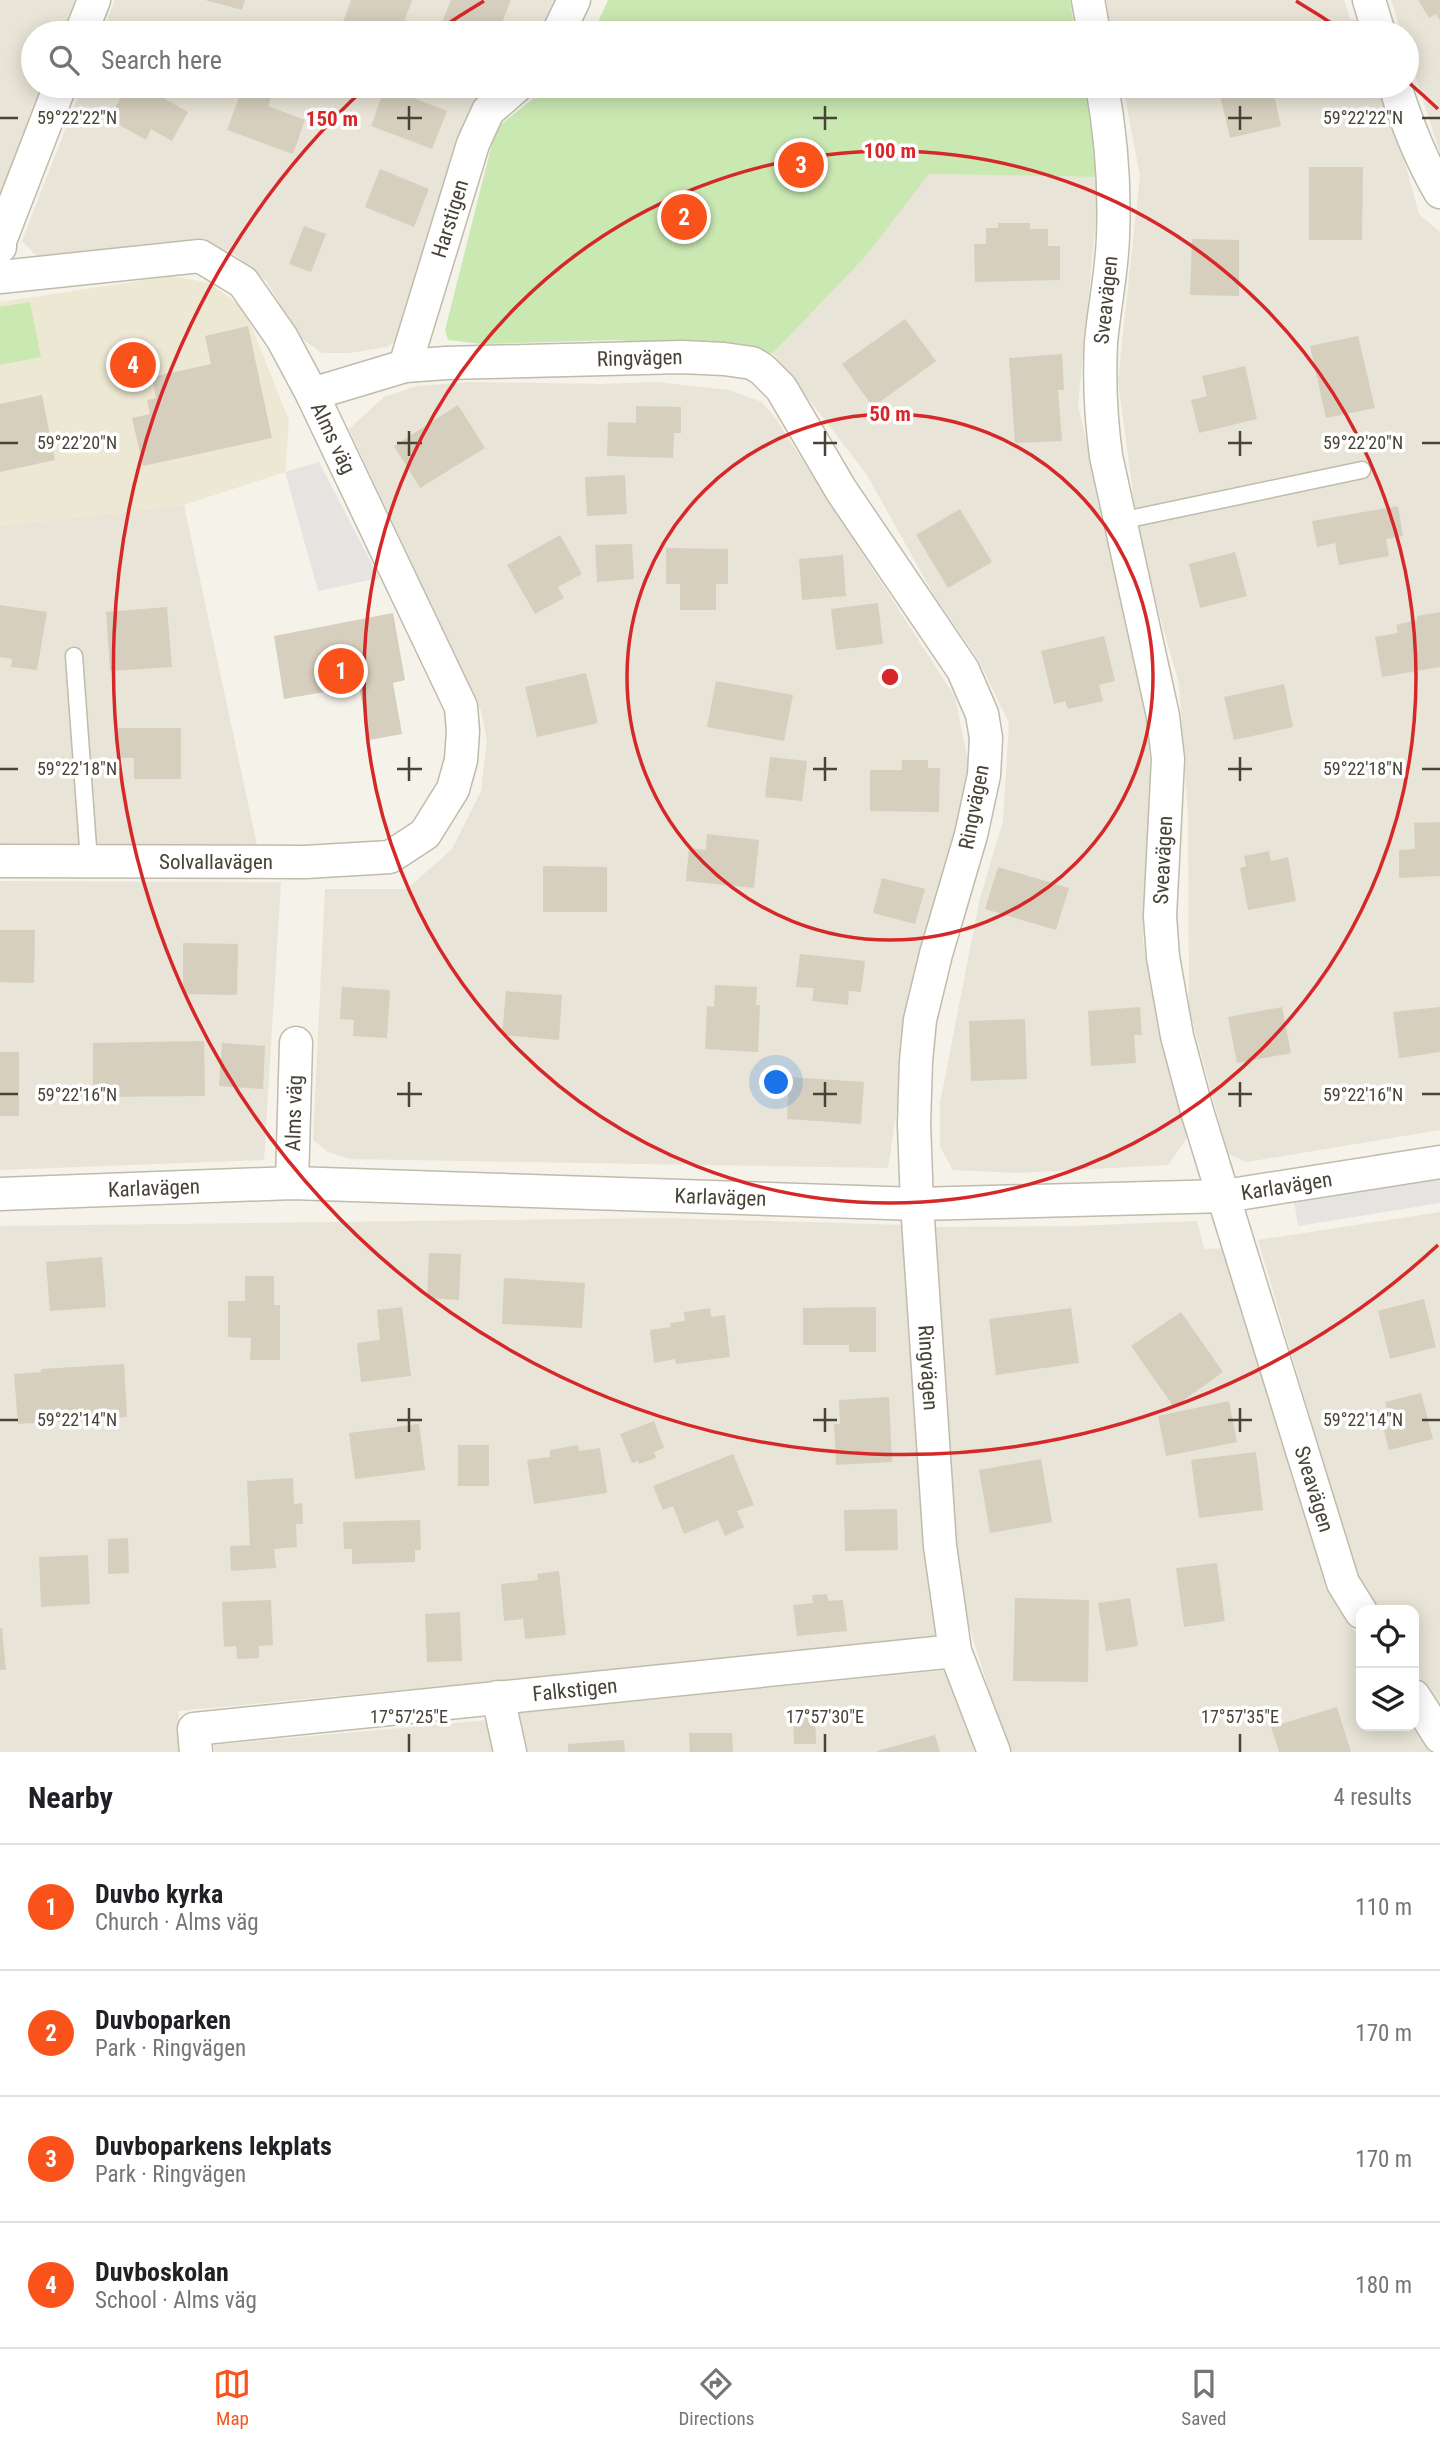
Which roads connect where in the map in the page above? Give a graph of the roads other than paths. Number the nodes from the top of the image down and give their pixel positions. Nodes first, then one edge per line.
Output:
1 (94, 0) edge
2 (574, 0) edge
3 (1088, 0) edge
4 (1369, 0) edge
5 (86, 21) edge
6 (564, 21) edge
7 (1092, 21) edge
8 (1375, 21) edge
9 (55, 98) edge
10 (503, 98) edge
11 (1104, 98) edge
12 (1399, 98) edge
13 (1440, 192) edge
14 (0, 247) edge
15 (0, 277) edge
16 (405, 366) junction
17 (312, 394) junction
18 (1362, 470) dead end
19 (1120, 521) junction
20 (74, 656) dead end
21 (425, 834) joint
22 (0, 861) edge
23 (89, 861) junction
24 (296, 1044) dead end
25 (1440, 1162) edge
26 (292, 1183) junction
27 (0, 1194) edge
28 (1224, 1196) junction
29 (917, 1204) junction
30 (1357, 1605) edge
31 (955, 1650) junction
32 (498, 1697) junction
33 (1419, 1704) edge
34 (1440, 1737) edge
35 (195, 1740) edge
36 (510, 1752) edge
37 (994, 1752) edge

1 - 5 street
2 - 6 street
3 - 7 street
4 - 8 street
9 - 14 street
10 - 16 street, Harstigen
11 - 19 street, Sveavägen
12 - 13 street
15 - 17 street, Alms väg
16 - 17 street, Ringvägen
16 - 29 street, Ringvägen
17 - 21 street, Alms väg
18 - 19 lane
19 - 28 street, Sveavägen
20 - 23 lane
21 - 23 street, Solvallavägen
22 - 23 street, Solvallavägen
24 - 26 street, Alms väg
25 - 28 street, Karlavägen
26 - 27 street, Karlavägen
26 - 29 street, Karlavägen
28 - 29 street, Karlavägen
28 - 30 street, Sveavägen
29 - 31 street, Ringvägen
31 - 32 street, Falkstigen
31 - 37 street, Ringvägen
32 - 35 street, Falkstigen
32 - 36 street
33 - 34 street

